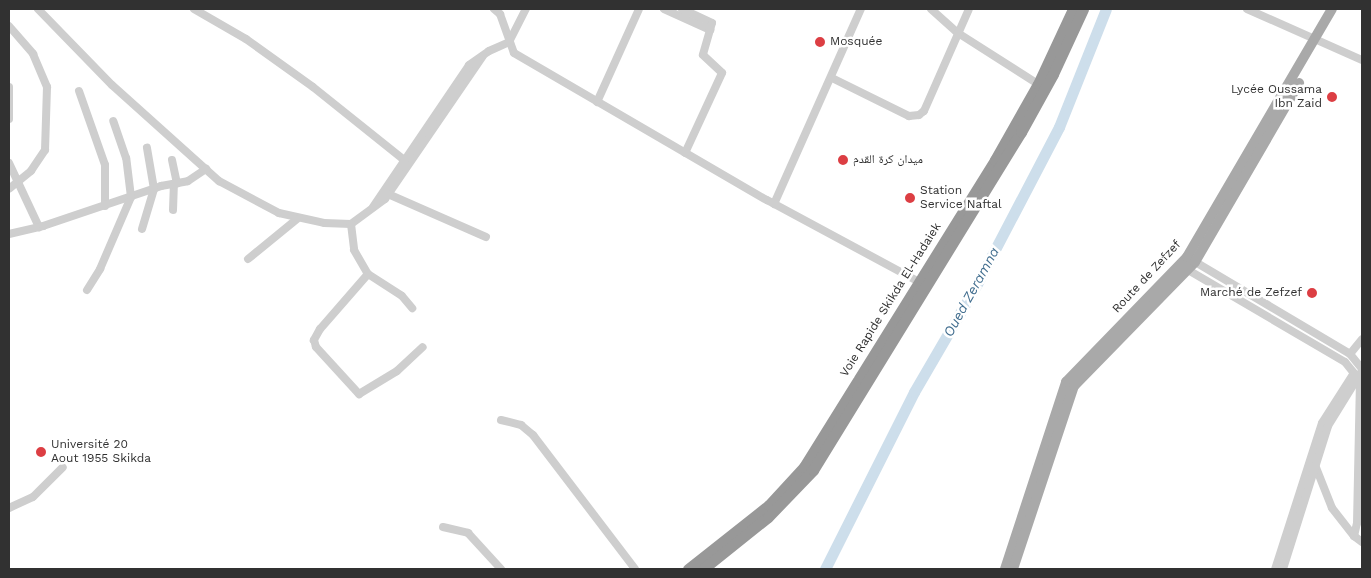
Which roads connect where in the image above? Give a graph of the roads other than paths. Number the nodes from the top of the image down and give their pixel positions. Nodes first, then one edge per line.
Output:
1 (38, 9) edge
2 (194, 9) edge
3 (494, 9) edge
4 (526, 9) edge
5 (639, 9) edge
6 (664, 9) edge
7 (682, 9) edge
8 (861, 9) edge
9 (931, 9) edge
10 (969, 9) edge
11 (1073, 9) edge
12 (1083, 9) edge
13 (1248, 9) edge
14 (1336, 9) edge
15 (9, 26) edge
16 (711, 26) junction
17 (958, 33) junction
18 (1320, 41) junction
19 (509, 42) junction
20 (483, 56) junction
21 (1362, 60) edge
22 (832, 78) junction
23 (1038, 84) junction
24 (9, 87) edge
25 (79, 91) dead end
26 (597, 102) junction
27 (9, 119) edge
28 (113, 121) dead end
29 (147, 148) dead end
30 (685, 153) junction
31 (403, 159) junction
32 (172, 160) dead end
33 (9, 163) edge
34 (206, 169) junction
35 (20, 182) junction
36 (175, 183) junction
37 (9, 189) edge
38 (154, 189) junction
39 (388, 194) junction
40 (131, 197) junction
41 (774, 204) junction
42 (105, 206) junction
43 (173, 210) dead end
44 (372, 210) junction
45 (297, 218) junction
46 (351, 224) junction
47 (38, 227) junction
48 (142, 229) dead end
49 (9, 234) edge
50 (486, 237) dead end
51 (248, 259) dead end
52 (1187, 264) junction
53 (368, 274) junction
54 (923, 284) junction
55 (87, 290) dead end
56 (412, 308) dead end
57 (1362, 339) edge
58 (423, 347) dead end
59 (1350, 354) junction
60 (1345, 362) junction
61 (1362, 371) edge
62 (501, 420) dead end
63 (1315, 465) junction
64 (63, 467) dead end
65 (9, 508) edge
66 (443, 527) dead end
67 (1360, 539) edge
68 (502, 569) edge
69 (635, 569) edge
70 (688, 569) edge
71 (703, 569) edge
72 (1005, 569) edge
73 (1013, 569) edge
74 (1275, 569) edge
75 (1283, 569) edge

1 - 34 street
2 - 31 street
3 - 19 street
4 - 19 street
5 - 26 street
6 - 16 street
7 - 16 street
8 - 22 street
9 - 17 street
10 - 17 street
11 - 23 highway, Voie Rapide Skikda El-Hadaiek
12 - 54 highway, Voie Rapide Skikda El-Hadaiek
13 - 18 street
14 - 18 main road, Route de Zefzef
15 - 35 street
16 - 30 street
17 - 22 street
17 - 23 street
18 - 21 street
18 - 52 main road, Route de Zefzef
19 - 20 street
19 - 26 street
20 - 31 street
20 - 39 street
22 - 41 street
23 - 54 highway, Voie Rapide Skikda El-Hadaiek
24 - 27 street
25 - 42 street
26 - 30 street
28 - 40 street
29 - 38 street
30 - 41 street
31 - 44 street
32 - 36 street
33 - 35 street
34 - 36 street
34 - 45 street
35 - 37 street
35 - 47 street
36 - 38 street
36 - 43 street
38 - 40 street
38 - 48 street
39 - 44 street
39 - 50 street
40 - 42 street
40 - 55 street
41 - 54 street
42 - 47 street
44 - 46 street
45 - 46 street
45 - 51 street
46 - 53 street
47 - 49 street
52 - 59 street
52 - 60 street
52 - 72 main road, Route de Zefzef
52 - 73 main road, Route de Zefzef
53 - 56 street
53 - 58 street
54 - 70 highway, Voie Rapide Skikda El-Hadaiek
54 - 71 highway, Voie Rapide Skikda El-Hadaiek
57 - 59 street
59 - 61 street
60 - 61 street
60 - 74 street
61 - 63 street
61 - 67 street
62 - 69 street
63 - 67 street
63 - 75 street
64 - 65 street
66 - 68 street

